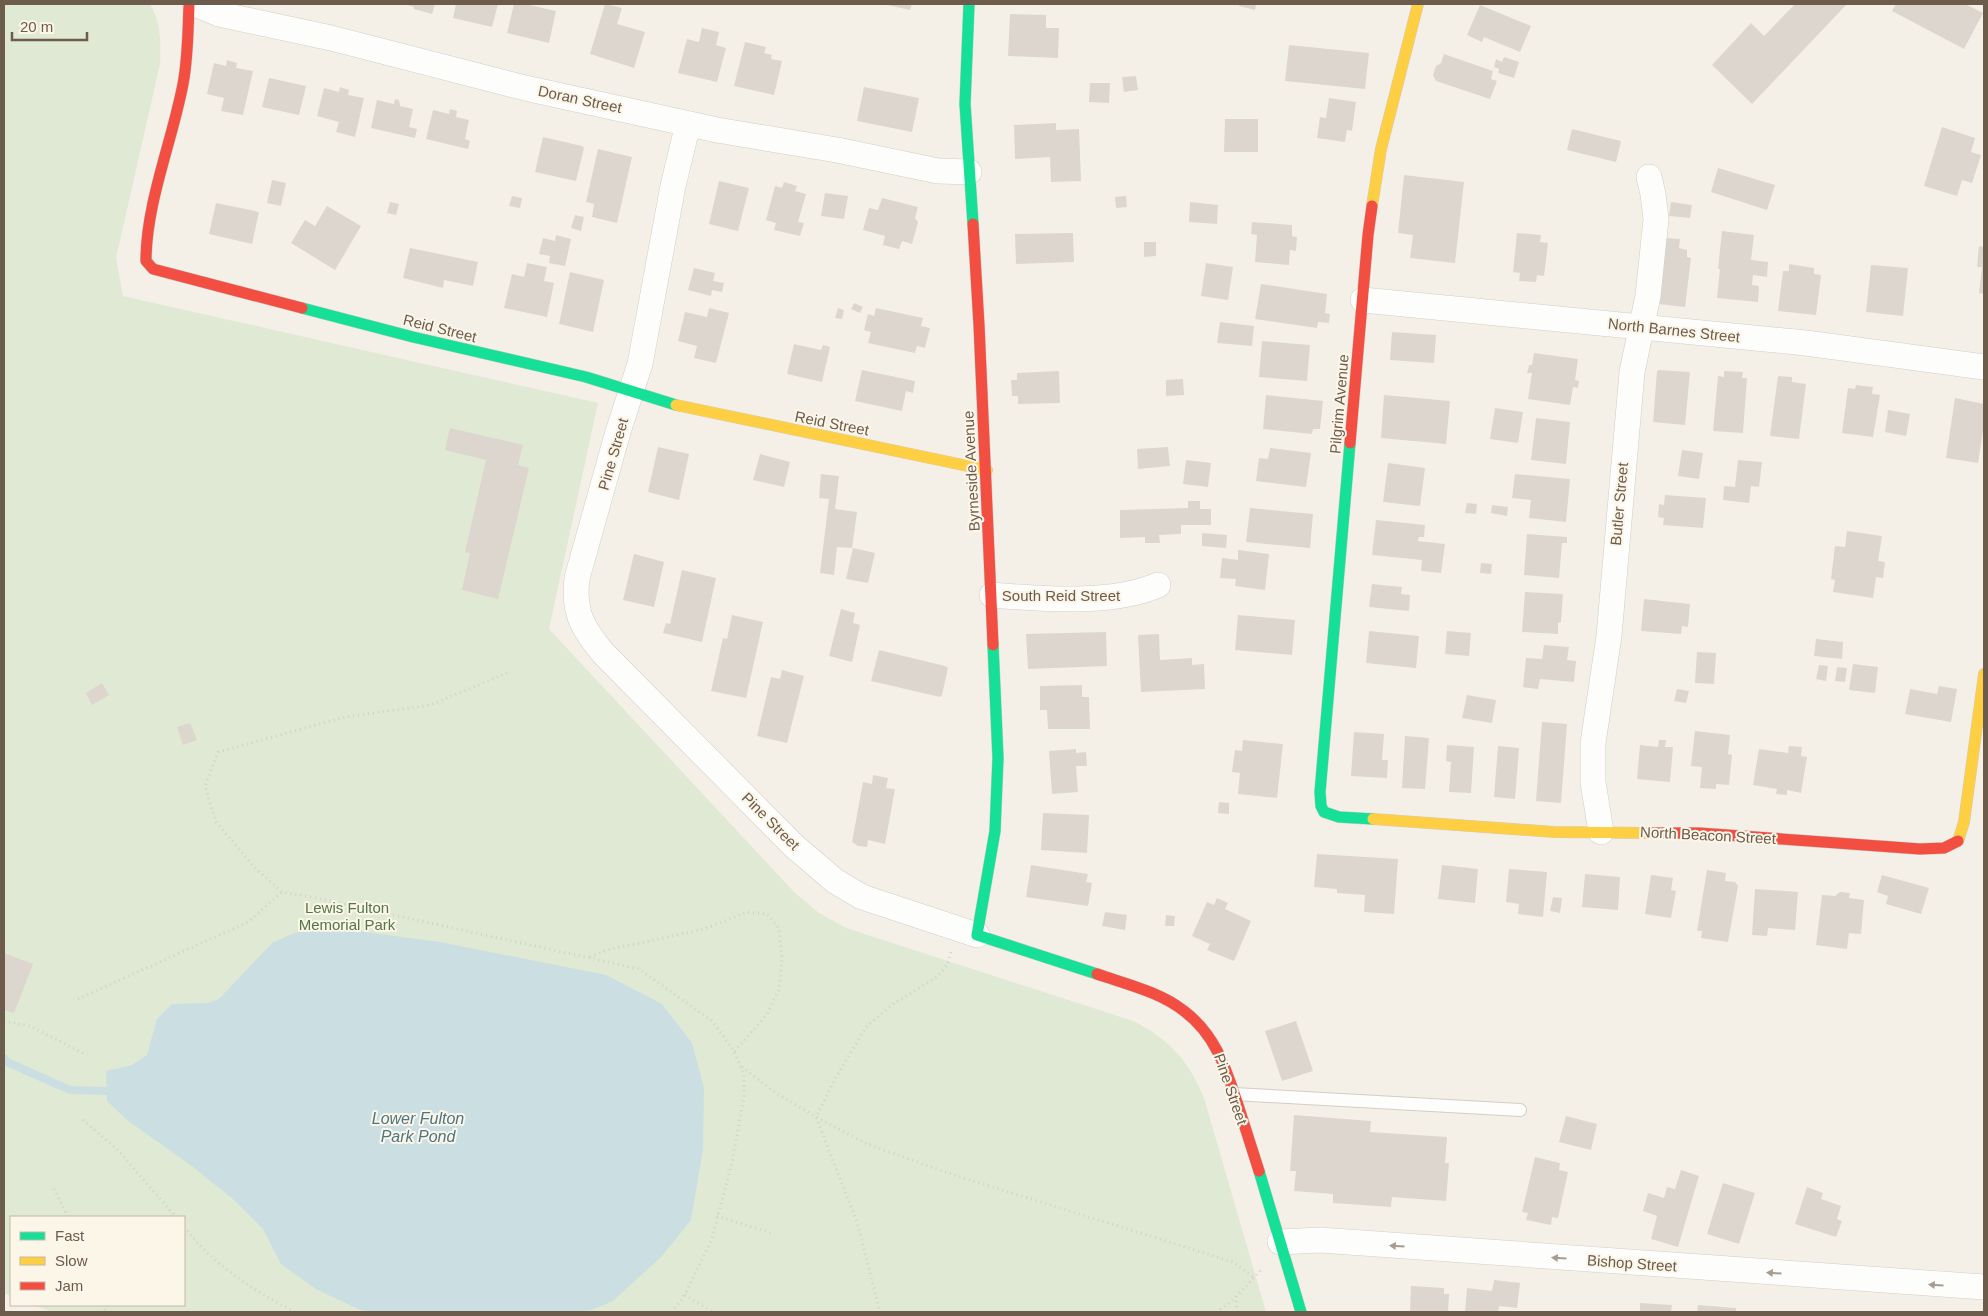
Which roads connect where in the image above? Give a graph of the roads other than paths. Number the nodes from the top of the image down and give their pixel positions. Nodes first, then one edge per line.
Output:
1 (189, 4) edge
2 (195, 4) edge
3 (968, 4) edge
4 (1418, 4) edge
5 (688, 124) junction
6 (969, 172) junction
7 (1649, 177) dead end
8 (1363, 300) junction
9 (1641, 327) junction
10 (1984, 367) edge
11 (632, 392) junction
12 (986, 470) junction
13 (1158, 585) dead end
14 (992, 595) junction
15 (1984, 674) edge
16 (1981, 717) edge
17 (1324, 812) joint
18 (1601, 832) junction
19 (977, 935) junction
20 (1234, 1094) junction
21 (1520, 1110) dead end
22 (1280, 1242) junction
23 (1984, 1288) edge
24 (1301, 1312) edge

1 - 11 street, Reid Street
2 - 5 street, Doran Street
3 - 6 street, Byrneside Avenue
4 - 8 street, Pilgrim Avenue
5 - 6 street, Doran Street
5 - 11 street, Pine Street
6 - 12 street, Byrneside Avenue
7 - 9 street, Butler Street
8 - 9 street, North Barnes Street
8 - 17 street, Pilgrim Avenue
9 - 10 street, North Barnes Street
9 - 18 street, Butler Street
11 - 12 street, Reid Street
11 - 19 street, Pine Street
12 - 14 street, Byrneside Avenue
13 - 14 street, South Reid Street
14 - 19 street, Byrneside Avenue
15 - 16 street, North Beacon Street
16 - 18 street, North Beacon Street
17 - 18 street, North Beacon Street
19 - 20 street, Pine Street
20 - 21 lane
20 - 22 street, Pine Street
23 -> 22 street, Bishop Street
22 - 24 street, Pine Street

